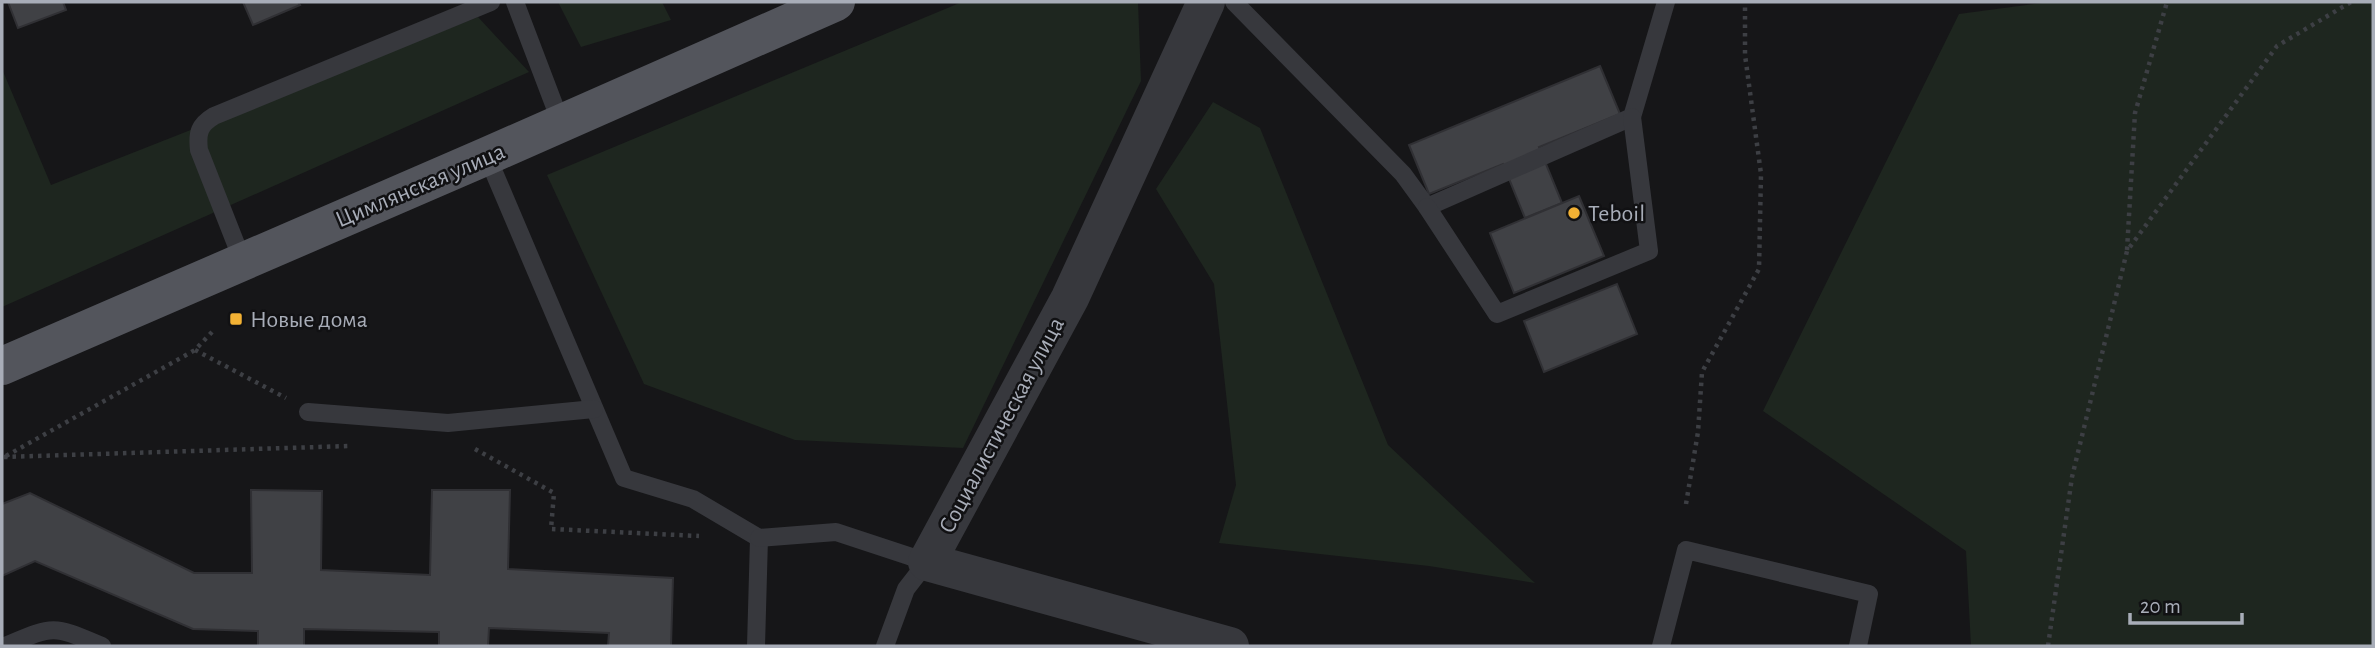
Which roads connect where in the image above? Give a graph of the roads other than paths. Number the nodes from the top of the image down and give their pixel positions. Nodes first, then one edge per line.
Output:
1 (491, 2) edge
2 (516, 2) edge
3 (836, 2) edge
4 (1206, 2) edge
5 (1234, 2) edge
6 (1666, 2) edge
7 (1632, 117) junction
8 (561, 123) junction
9 (487, 156) junction
10 (1427, 207) junction
11 (243, 262) junction
12 (2, 366) edge
13 (594, 409) junction
14 (307, 412) road end
15 (759, 538) junction
16 (927, 562) junction
17 (5, 646) edge
18 (102, 646) edge
19 (756, 646) edge
20 (885, 646) edge
21 (1230, 646) edge
22 (1661, 646) edge
23 (1858, 646) edge

1 - 11 lane
2 - 8 lane
3 - 8 main road, Цимлянская улица
4 - 16 street, Социалистическая улица
5 - 10 lane
6 - 7 lane
7 - 10 lane
7 - 10 lane
8 - 9 main road, Цимлянская улица
9 - 11 main road, Цимлянская улица
9 - 13 lane
11 - 12 main road, Цимлянская улица
13 - 14 lane
13 - 15 lane
15 - 16 lane
15 - 19 lane
16 - 20 lane
16 - 21 street, Социалистическая улица
17 - 18 lane
22 - 23 lane

